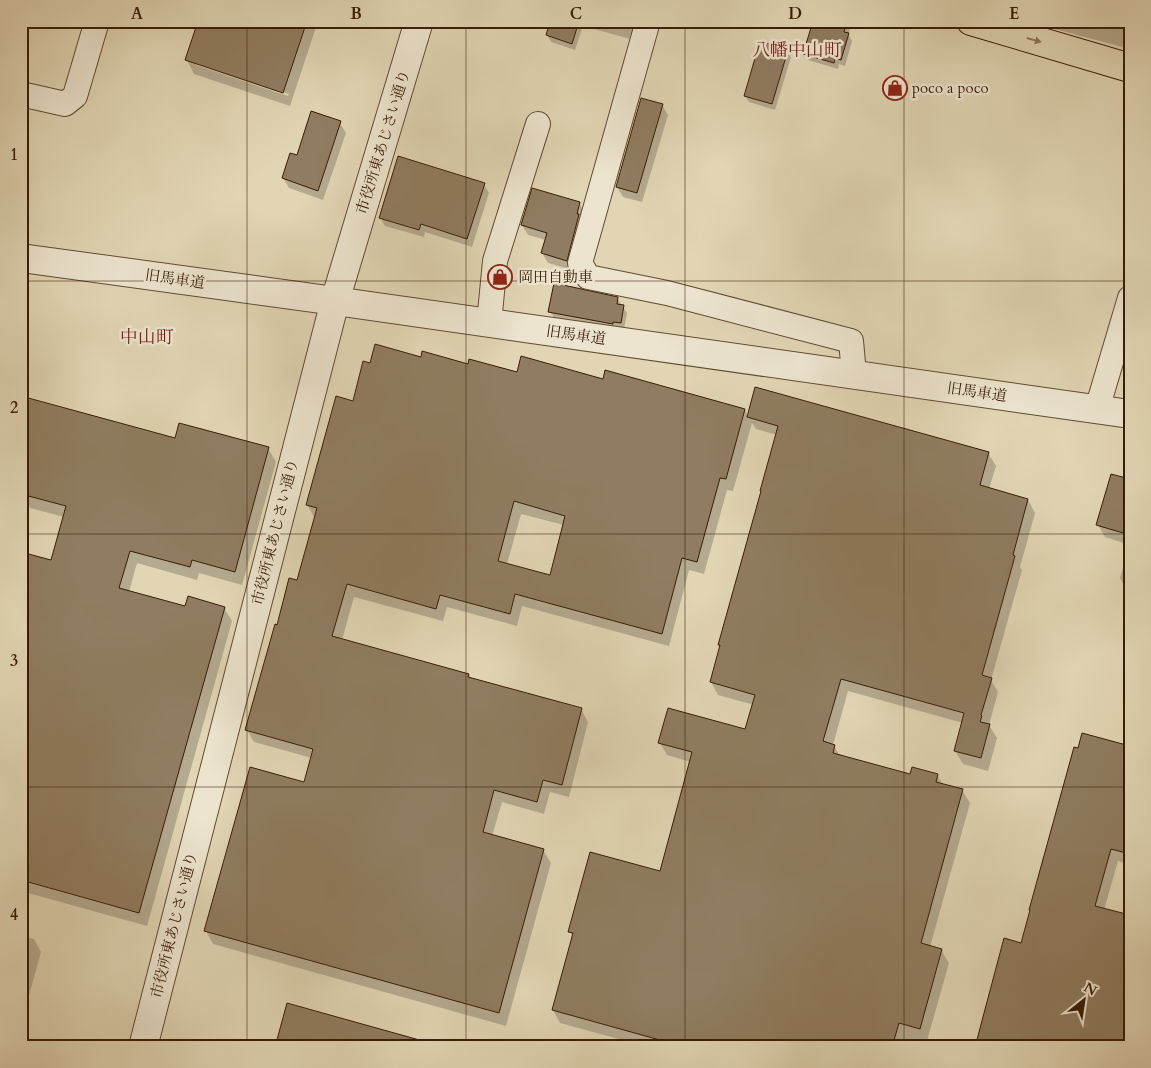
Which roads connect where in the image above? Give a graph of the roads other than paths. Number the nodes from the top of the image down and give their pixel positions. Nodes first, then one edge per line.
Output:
1 (97, 21) edge
2 (419, 21) edge
3 (648, 21) edge
4 (971, 21) edge
5 (1130, 68) edge
6 (21, 94) edge
7 (538, 124) dead end
8 (21, 258) edge
9 (1130, 298) edge
10 (335, 301) junction
11 (489, 323) junction
12 (854, 374) junction
13 (1097, 409) junction
14 (1130, 414) edge
15 (143, 1047) edge

1 - 6 street
2 - 10 street, 市役所東あじさい通り
3 - 12 street
4 -> 5 main road
7 - 11 street
8 - 10 street, 旧馬車道
9 - 13 street
10 - 11 street, 旧馬車道
10 - 15 street, 市役所東あじさい通り
11 - 12 street, 旧馬車道
12 - 13 street, 旧馬車道
13 - 14 street, 旧馬車道

